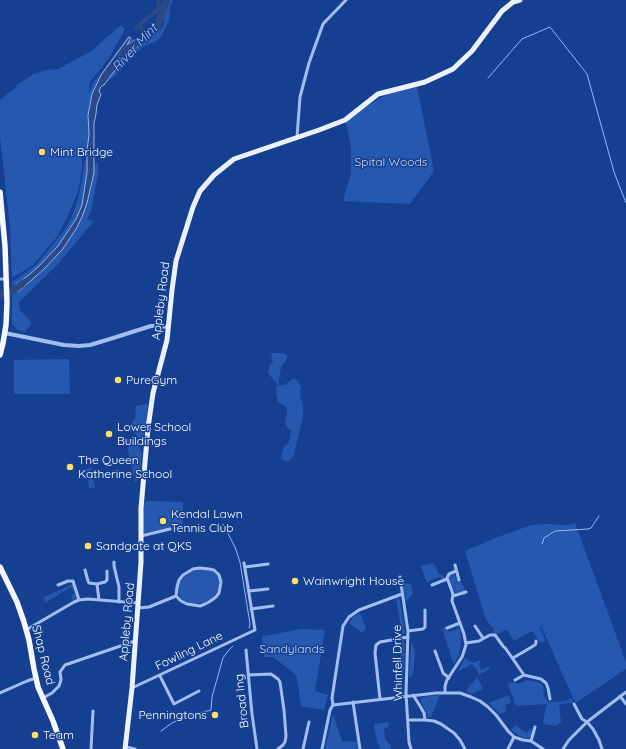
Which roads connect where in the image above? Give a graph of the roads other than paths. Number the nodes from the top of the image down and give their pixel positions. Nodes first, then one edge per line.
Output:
1 (346, 0) edge
2 (520, 0) edge
3 (297, 138) junction
4 (0, 192) edge
5 (2, 223) edge
6 (3, 279) edge
7 (168, 327) junction
8 (5, 333) junction
9 (0, 354) edge
10 (170, 529) dead end
11 (141, 536) junction
12 (114, 562) dead end
13 (244, 562) dead end
14 (268, 564) dead end
15 (455, 566) dead end
16 (245, 567) junction
17 (1, 570) edge
18 (85, 570) dead end
19 (107, 571) dead end
20 (456, 571) junction
21 (400, 578) dead end
22 (447, 579) junction
23 (459, 580) dead end
24 (58, 584) dead end
25 (97, 584) junction
26 (432, 585) dead end
27 (268, 588) dead end
28 (249, 591) junction
29 (466, 592) dead end
30 (402, 594) junction
31 (176, 596) junction
32 (453, 596) junction
33 (79, 600) junction
34 (100, 600) junction
35 (118, 602) junction
36 (138, 606) junction
37 (273, 606) dead end
38 (251, 609) junction
39 (425, 610) dead end
40 (460, 623) junction
41 (476, 626) dead end
42 (448, 628) dead end
43 (26, 630) junction
44 (408, 631) junction
45 (408, 638) junction
46 (483, 638) junction
47 (135, 640) junction
48 (536, 640) dead end
49 (466, 643) junction
50 (535, 646) junction
51 (246, 650) dead end
52 (537, 650) dead end
53 (435, 651) dead end
54 (513, 658) junction
55 (543, 674) dead end
56 (248, 675) junction
57 (524, 675) junction
58 (160, 676) junction
59 (36, 678) junction
60 (448, 678) junction
61 (541, 679) junction
62 (515, 680) dead end
63 (132, 688) junction
64 (199, 691) dead end
65 (445, 692) junction
66 (626, 692) edge
67 (0, 693) edge
68 (413, 695) junction
69 (406, 696) junction
70 (620, 696) junction
71 (43, 698) junction
72 (550, 698) dead end
73 (380, 699) junction
74 (353, 702) junction
75 (574, 704) dead end
76 (626, 704) edge
77 (333, 705) junction
78 (93, 712) dead end
79 (408, 720) junction
80 (425, 720) junction
81 (309, 722) dead end
82 (587, 722) junction
83 (535, 727) dead end
84 (514, 737) junction
85 (531, 741) junction
86 (126, 748) edge
87 (63, 749) edge
88 (91, 749) edge
89 (135, 749) edge
90 (257, 749) edge
91 (278, 749) edge
92 (303, 749) edge
93 (322, 749) edge
94 (360, 749) edge
95 (411, 749) edge
96 (465, 749) edge
97 (508, 749) edge
98 (543, 749) edge
99 (563, 749) edge
100 (602, 749) edge

1 - 3 street
2 - 3 main road, Appleby Road
3 - 7 main road, Appleby Road
4 - 5 highway
5 - 6 highway
6 - 8 highway
7 - 8 street
7 - 11 main road, Appleby Road
8 - 9 highway
10 - 11 street
11 - 36 main road, Appleby Road
12 - 35 street
13 - 16 street
14 - 16 street
15 - 20 street
16 - 28 street
17 - 43 highway, Shap Road
18 - 25 street
19 - 25 street
20 - 22 street
20 - 23 street
21 - 30 street, Whinfell Drive
22 - 26 street
22 - 32 street
24 - 33 street
25 - 34 street
27 - 28 street
28 - 38 street
29 - 32 street
30 - 44 street, Whinfell Drive
30 - 77 street
31 - 31 street
31 - 36 street
32 - 40 street
33 - 34 street
33 - 43 street
34 - 35 street
35 - 36 street
36 - 47 main road, Appleby Road
37 - 38 street
38 - 58 street, Fowling Lane
39 - 44 street
40 - 42 street
40 - 49 street
41 - 46 street
43 - 59 highway, Shap Road
44 - 45 street, Whinfell Drive
45 - 69 street, Whinfell Drive
45 - 73 street
46 - 49 street
46 - 54 street
47 - 63 main road, Appleby Road
47 - 71 street
48 - 50 street
49 - 60 street
50 - 52 street
50 - 54 street
51 - 56 street, Broad Ing
53 - 60 street
54 - 57 street
55 - 61 street
56 - 90 street, Broad Ing
56 - 91 street
57 - 61 street
57 - 62 street
58 - 63 street, Fowling Lane
58 - 64 street
59 - 67 street
59 - 71 highway, Shap Road
60 - 65 street
61 - 72 street
63 - 86 main road, Appleby Road
65 - 68 street
65 - 84 street
66 - 70 street
68 - 69 street
68 - 80 street
69 - 73 street
69 - 79 street, Whinfell Drive
70 - 76 street
70 - 82 street
71 - 87 highway, Shap Road
73 - 74 street
74 - 77 street
74 - 94 street
75 - 82 street
77 - 93 street
78 - 88 street
79 - 80 street
79 - 95 street, Whinfell Drive
80 - 96 street
81 - 92 street
82 - 99 street
82 - 100 street
83 - 85 street
84 - 85 street
84 - 97 street
85 - 98 street
86 - 89 street

